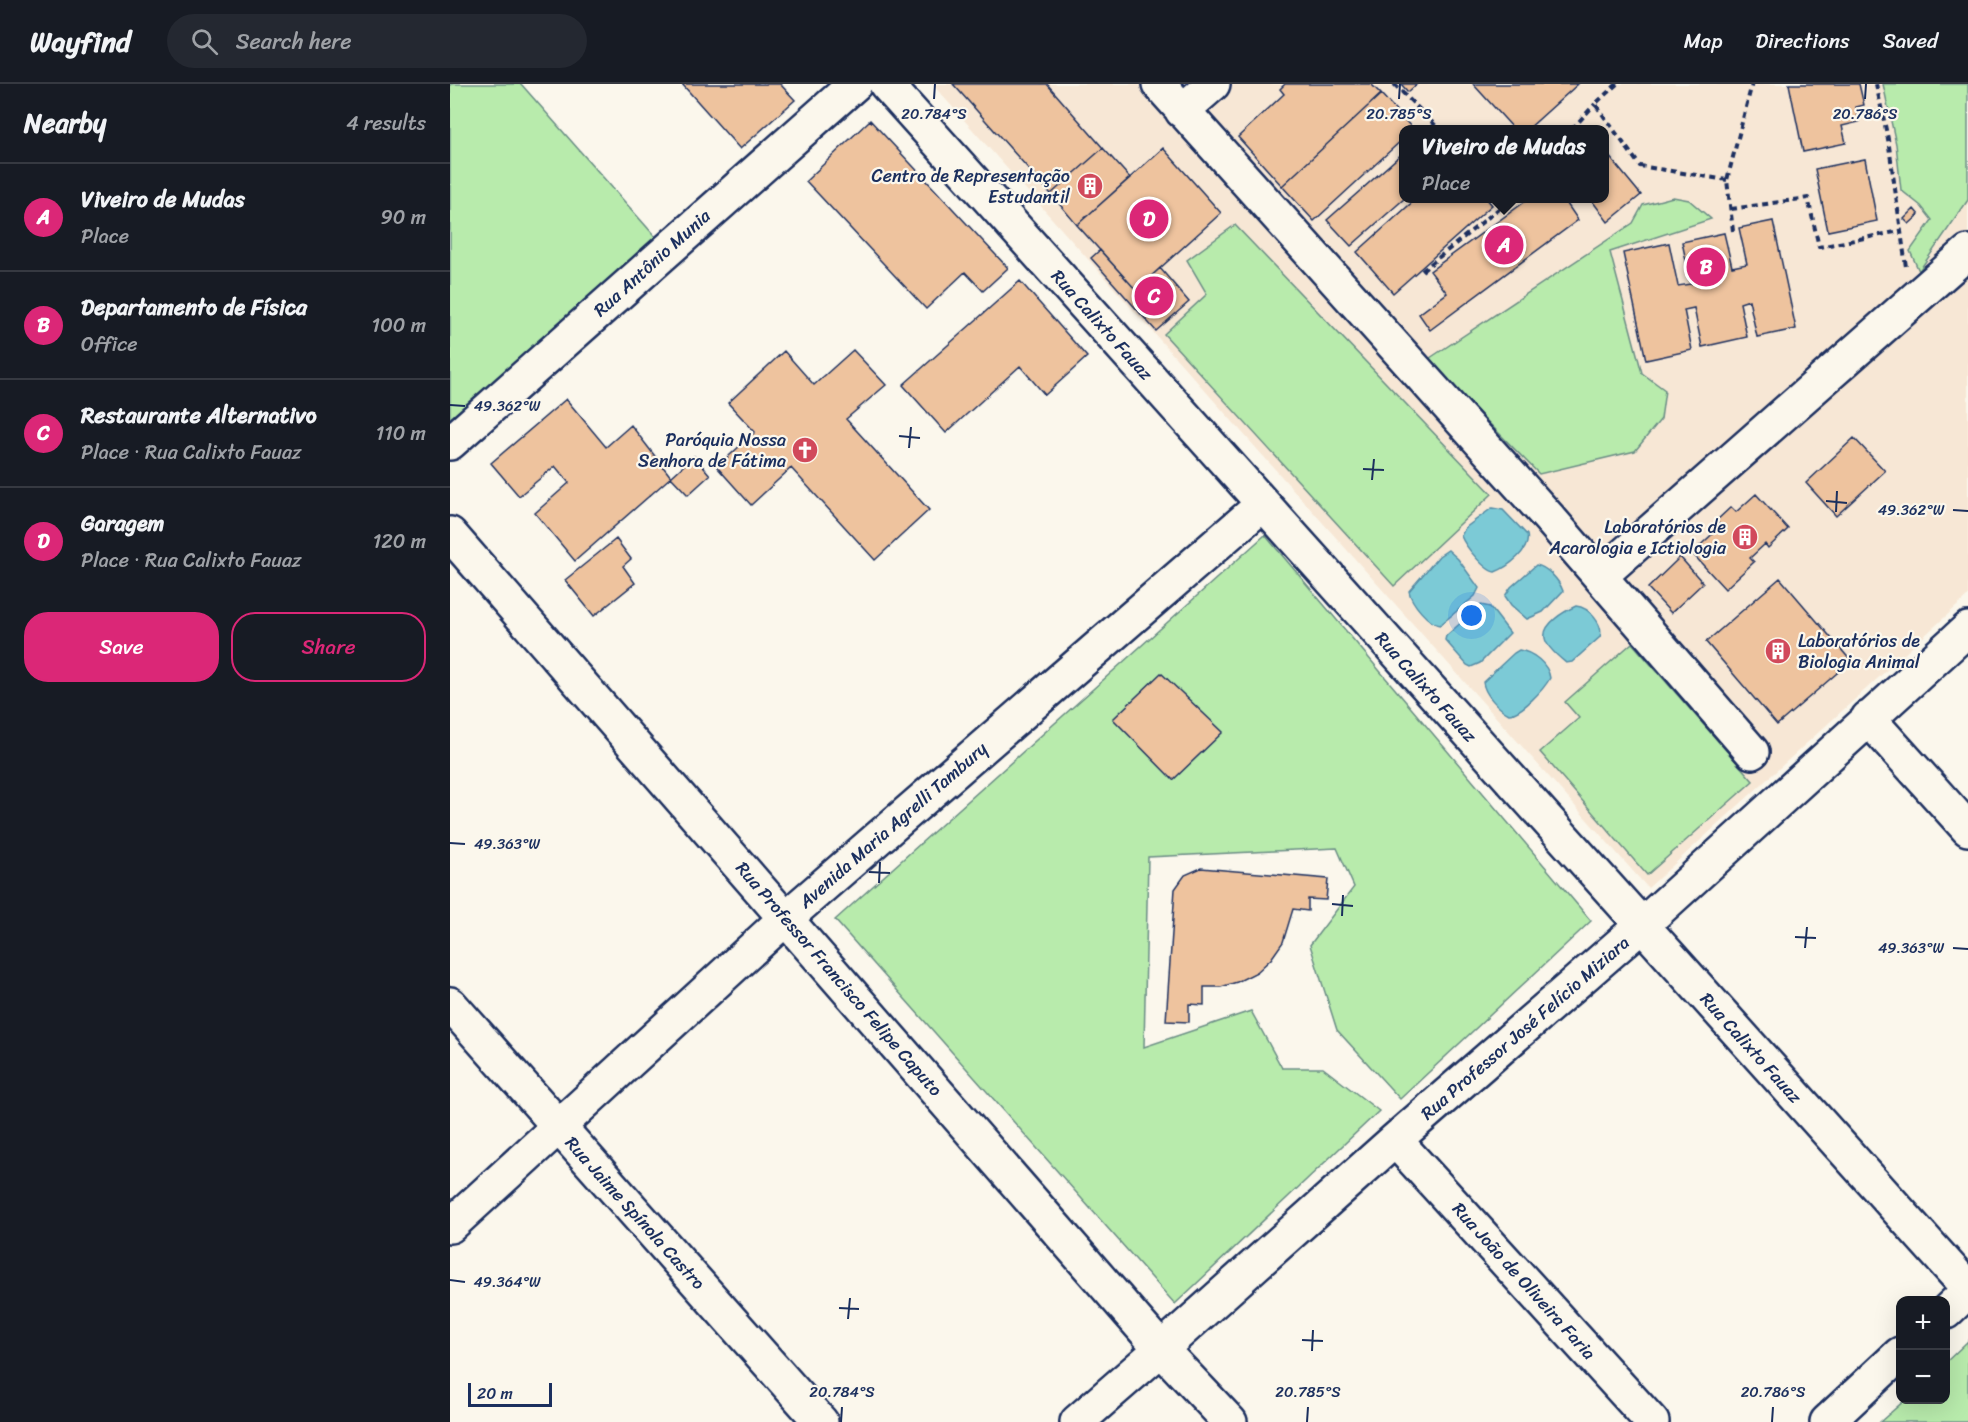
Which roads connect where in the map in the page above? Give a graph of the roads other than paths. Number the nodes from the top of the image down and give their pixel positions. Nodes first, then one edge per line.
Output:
1 (855, 84) edge
2 (886, 84) edge
3 (1159, 84) edge
4 (1213, 84) edge
5 (1182, 111) junction
6 (1968, 252) edge
7 (450, 443) edge
8 (1262, 505) junction
9 (450, 534) edge
10 (1600, 576) junction
11 (1968, 628) edge
12 (1868, 718) junction
13 (1752, 752) dead end
14 (1968, 829) edge
15 (786, 918) junction
16 (1641, 926) junction
17 (450, 1004) edge
18 (558, 1127) junction
19 (1395, 1140) junction
20 (450, 1226) edge
21 (1968, 1289) edge
22 (1950, 1308) edge
23 (1161, 1349) junction
24 (1896, 1358) edge
25 (821, 1422) edge
26 (1077, 1422) edge
27 (1230, 1422) edge
28 (1653, 1422) edge
29 (1827, 1422) edge

1 - 7 street, Rua Antônio Munia
2 - 8 street, Rua Calixto Fauaz
3 - 5 street
4 - 5 street
5 - 10 street
6 - 10 street
8 - 15 street, Avenida Maria Agrelli Tambury
8 - 16 street, Rua Calixto Fauaz
9 - 15 street, Rua Professor Francisco Felipe Caputo
10 - 13 street
11 - 12 street, Rua Professor José Felício Miziara
12 - 14 street
12 - 16 street, Rua Professor José Felício Miziara
15 - 18 street, Avenida Maria Agrelli Tambury
15 - 23 street, Rua Professor Francisco Felipe Caputo
16 - 19 street, Rua Professor José Felício Miziara
16 - 21 street, Rua Calixto Fauaz
17 - 18 street, Rua Jaime Spínola Castro
18 - 20 street, Avenida Maria Agrelli Tambury
18 - 25 street, Rua Jaime Spínola Castro
19 - 23 street, Rua Professor José Felício Miziara
19 - 28 street, Rua João de Oliveira Faria
21 - 22 street
23 - 26 street, Rua Professor José Felício Miziara
23 - 27 street, Rua Professor Francisco Felipe Caputo
24 - 29 street

